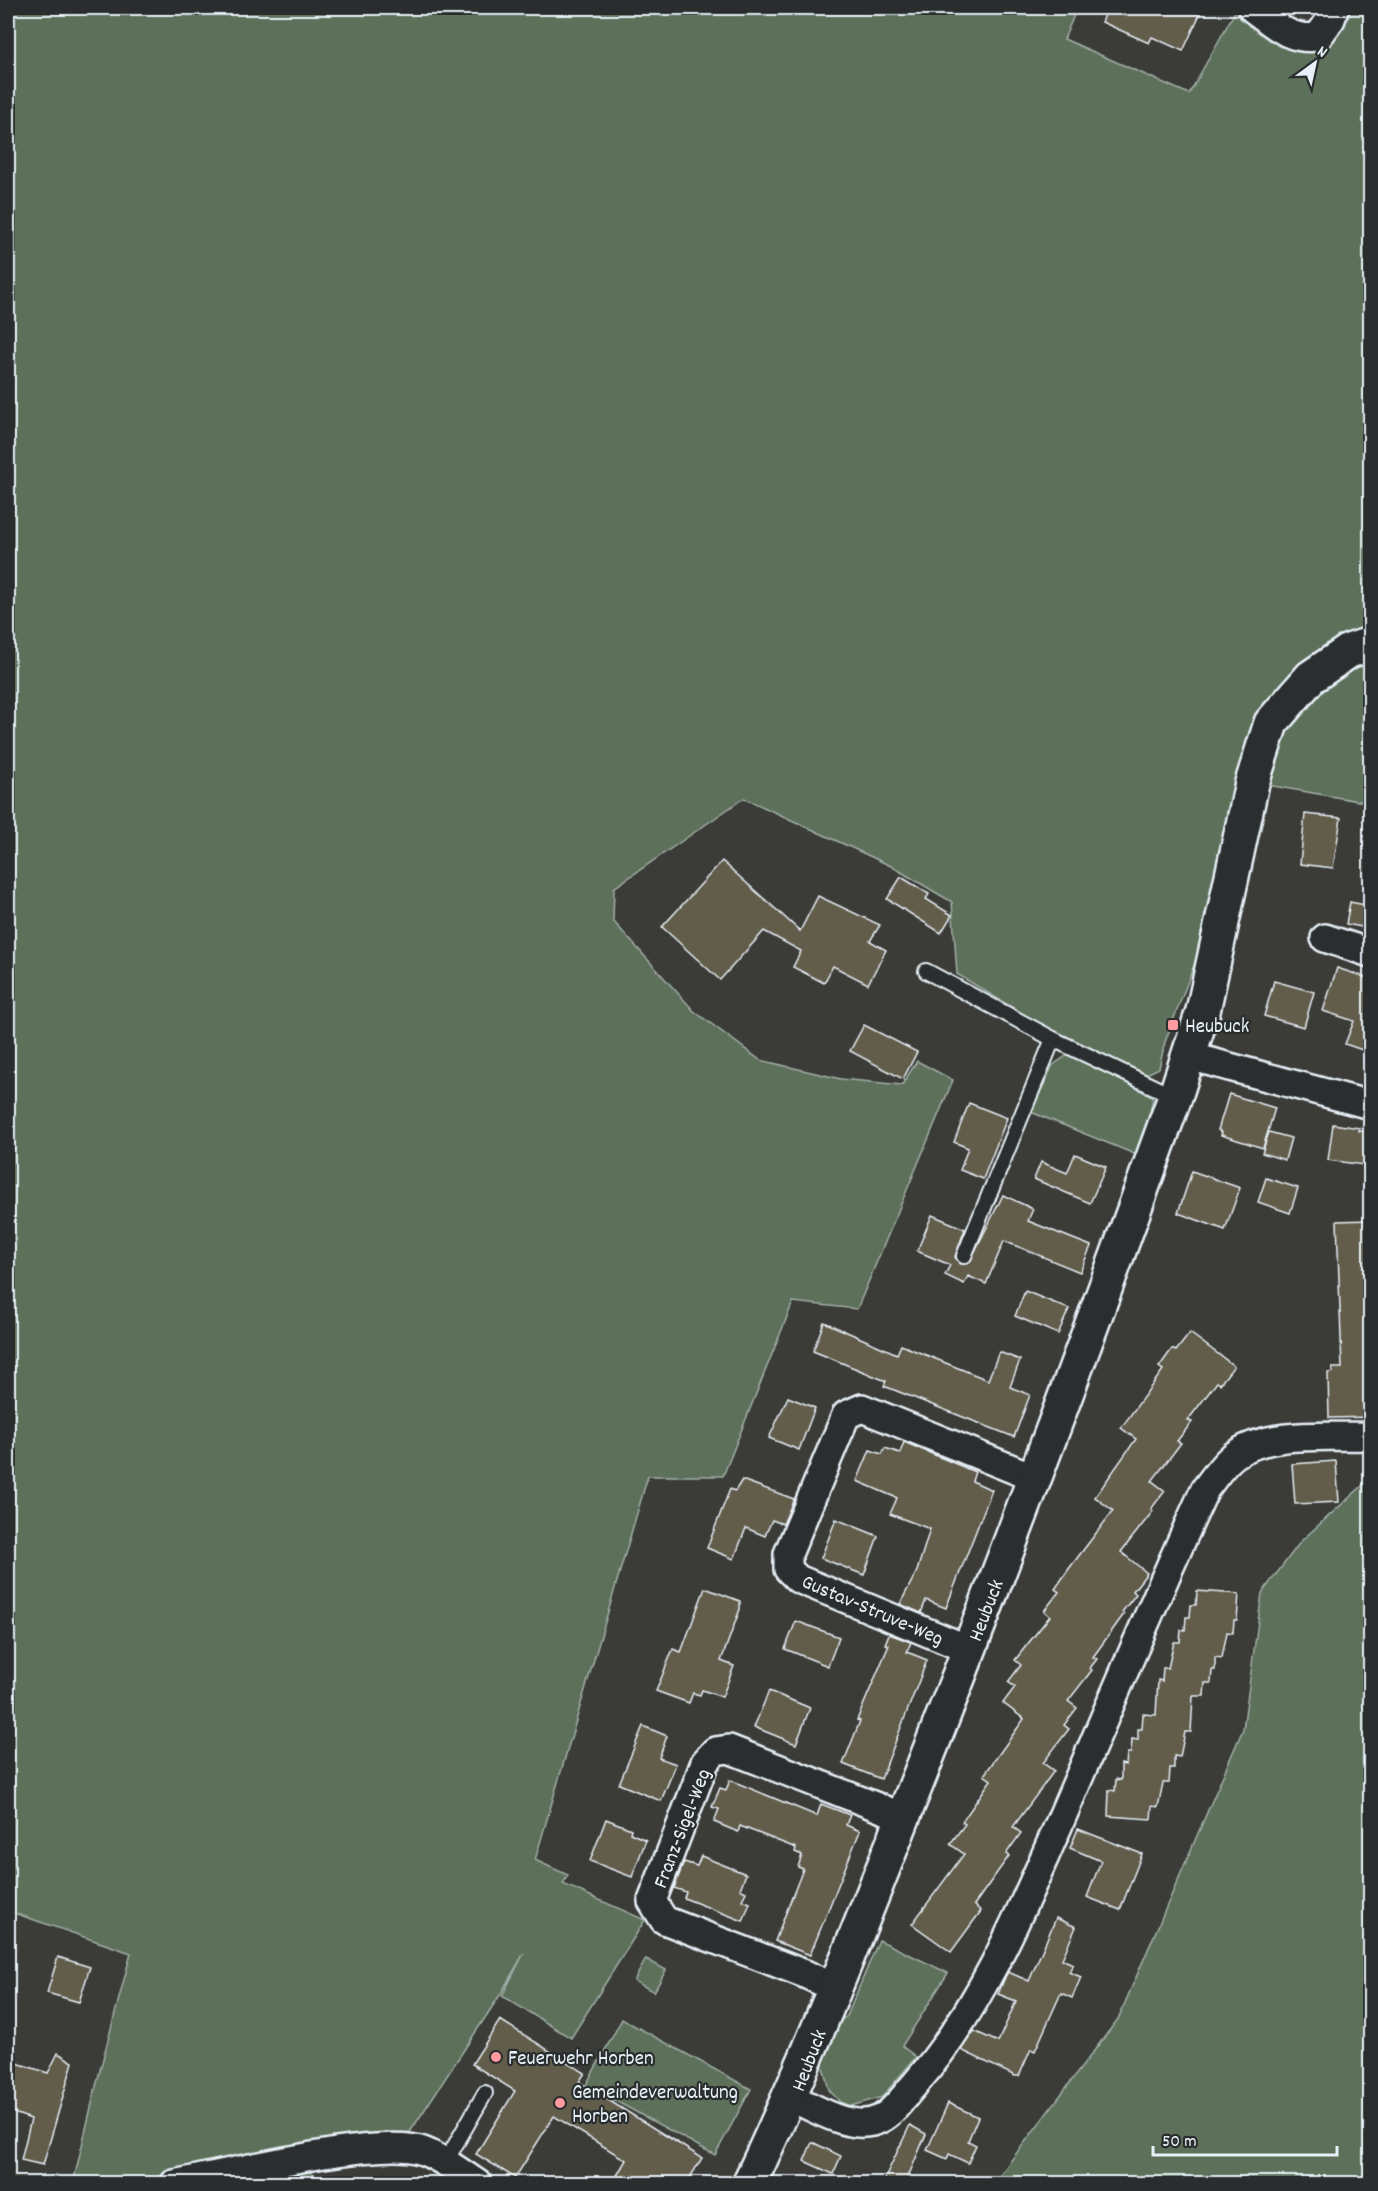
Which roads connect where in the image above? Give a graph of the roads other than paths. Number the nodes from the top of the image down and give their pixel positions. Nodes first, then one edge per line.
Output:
1 (1252, 8) edge
2 (1335, 8) edge
3 (1371, 644) edge
4 (1325, 938) dead end
5 (1371, 953) edge
6 (926, 971) dead end
7 (1053, 1039) junction
8 (1189, 1056) junction
9 (1175, 1097) junction
10 (1371, 1105) edge
11 (964, 1256) dead end
12 (1371, 1436) edge
13 (1035, 1478) junction
14 (970, 1650) junction
15 (903, 1817) junction
16 (837, 1989) junction
17 (485, 2093) dead end
18 (790, 2097) junction
19 (445, 2163) junction
20 (174, 2184) edge
21 (478, 2184) edge
22 (749, 2184) edge

1 - 2 street
3 - 8 street, Heubuck
4 - 5 street
6 - 7 lane
7 - 9 lane
7 - 11 lane
8 - 9 street, Heubuck
8 - 10 street
9 - 13 street, Heubuck
12 - 18 street, Heubuck
13 - 14 street, Heubuck
13 - 14 street, Gustav-Struve-Weg
14 - 15 street, Heubuck
15 - 16 street, Heubuck
15 - 16 street, Franz-Sigel-Weg
16 - 18 street, Heubuck
17 - 19 lane
18 - 22 street
19 - 20 street
19 - 21 street

